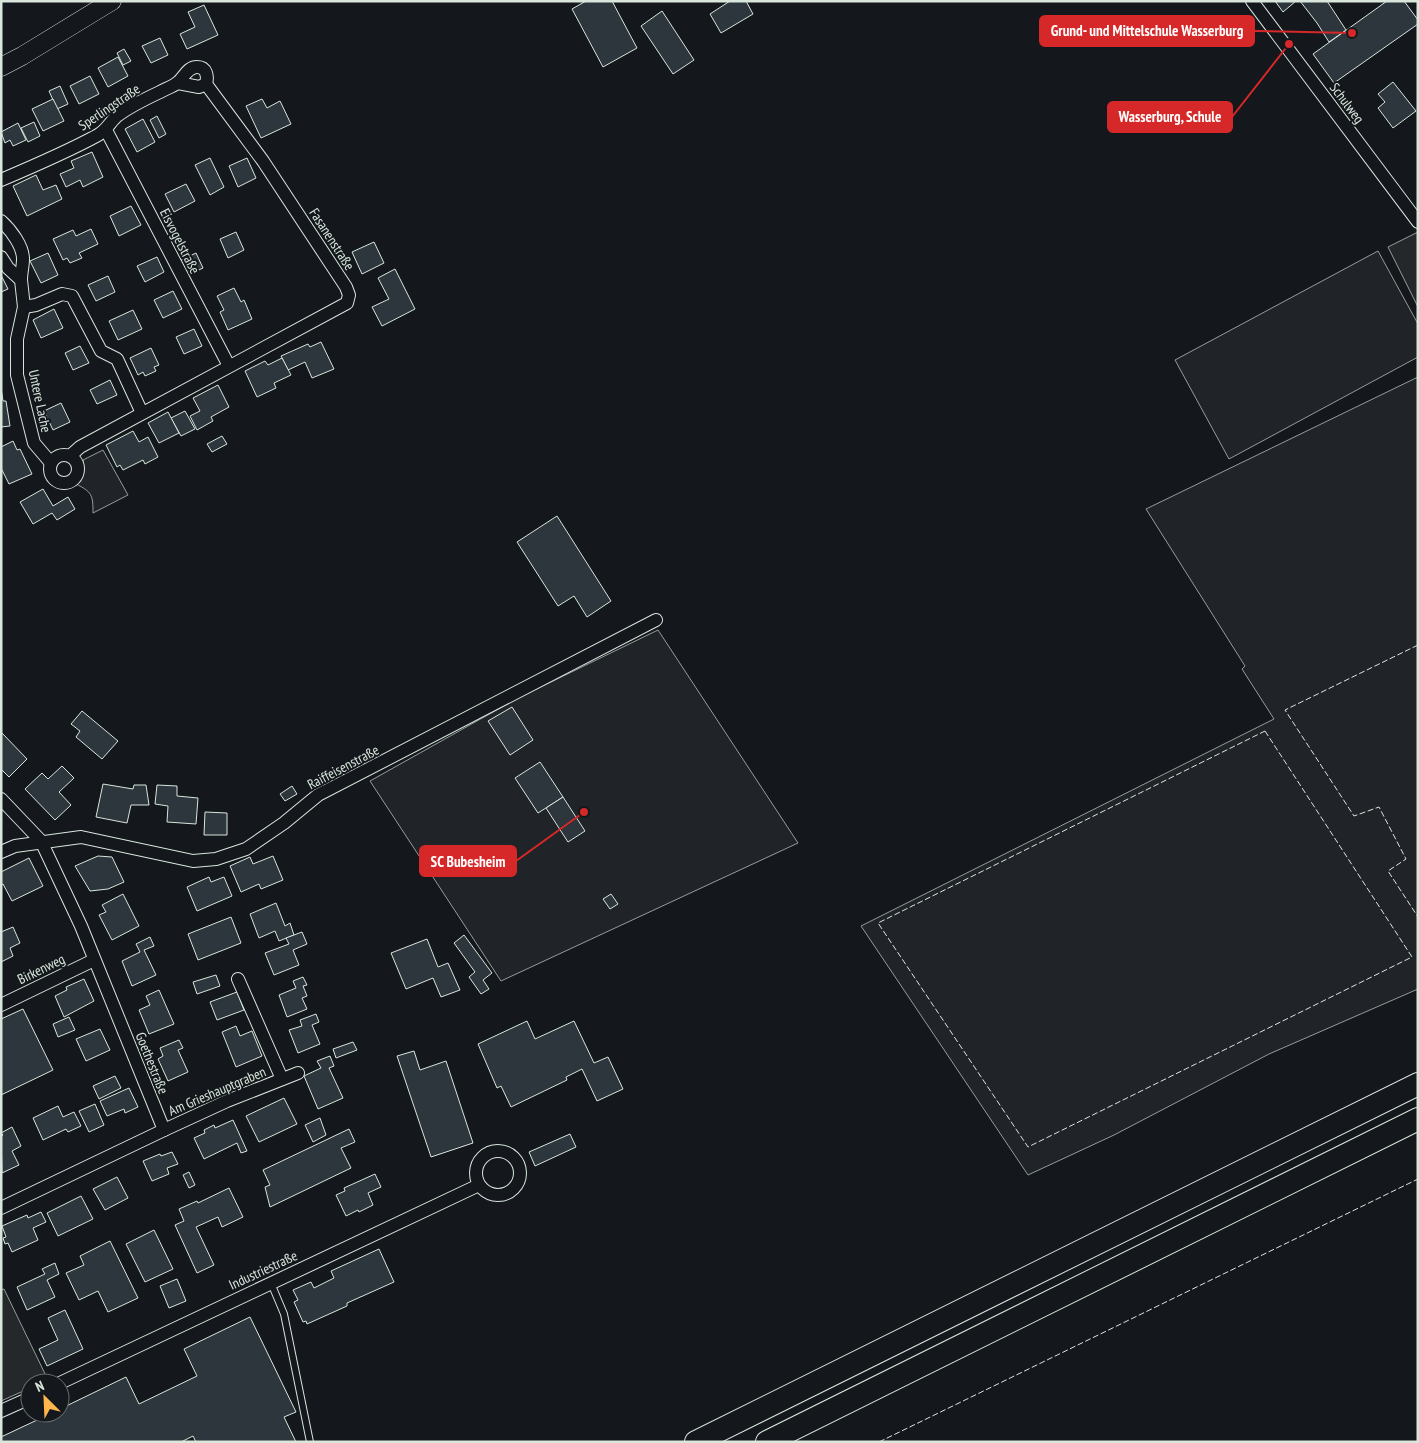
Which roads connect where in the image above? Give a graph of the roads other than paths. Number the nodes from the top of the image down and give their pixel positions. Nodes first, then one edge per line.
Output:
1 (112, 1) edge
2 (1252, 1) edge
3 (1, 67) edge
4 (178, 82) junction
5 (206, 84) junction
6 (106, 130) junction
7 (1, 180) edge
8 (1, 221) edge
9 (1418, 222) edge
10 (1, 258) edge
11 (21, 280) junction
12 (24, 307) junction
13 (229, 366) junction
14 (142, 413) junction
15 (70, 456) junction
16 (51, 463) junction
17 (656, 620) dead end
18 (1, 799) edge
19 (41, 842) junction
20 (1, 852) edge
21 (94, 960) junction
22 (238, 979) dead end
23 (1, 1005) edge
24 (298, 1073) dead end
25 (282, 1079) junction
26 (1418, 1084) edge
27 (1418, 1119) edge
28 (164, 1130) junction
29 (479, 1185) dead end
30 (1, 1208) edge
31 (271, 1283) junction
32 (70, 1378) edge
33 (20, 1403) edge
34 (1, 1412) edge
35 (310, 1442) edge
36 (696, 1442) edge
37 (767, 1442) edge

1 - 3 street
2 - 9 street, Schulweg
4 - 5 street
4 - 5 street, Fasanenstraße
4 - 6 street, Sperlingstraße
5 - 13 street, Fasanenstraße
6 - 7 street, Sperlingstraße
6 - 13 street, Eisvogelstraße
8 - 11 street, Untere Lache
10 - 11 street
11 - 12 street, Untere Lache
12 - 14 street
12 - 16 street, Untere Lache
13 - 14 street
14 - 15 street
15 - 16 street
15 - 16 street, Untere Lache
17 - 19 street, Raiffeisenstraße
18 - 19 street, Goethestraße
19 - 20 street, Raiffeisenstraße
19 - 21 street, Goethestraße
21 - 23 street, Birkenweg
21 - 28 street, Goethestraße
22 - 25 street, Am Grieshauptgraben
24 - 25 street, Am Grieshauptgraben
25 - 28 street, Am Grieshauptgraben
26 - 36 highway
27 - 37 highway
28 - 30 street
29 - 31 street, Industriestraße
31 - 32 street, Industriestraße
31 - 35 lane
33 - 34 street

